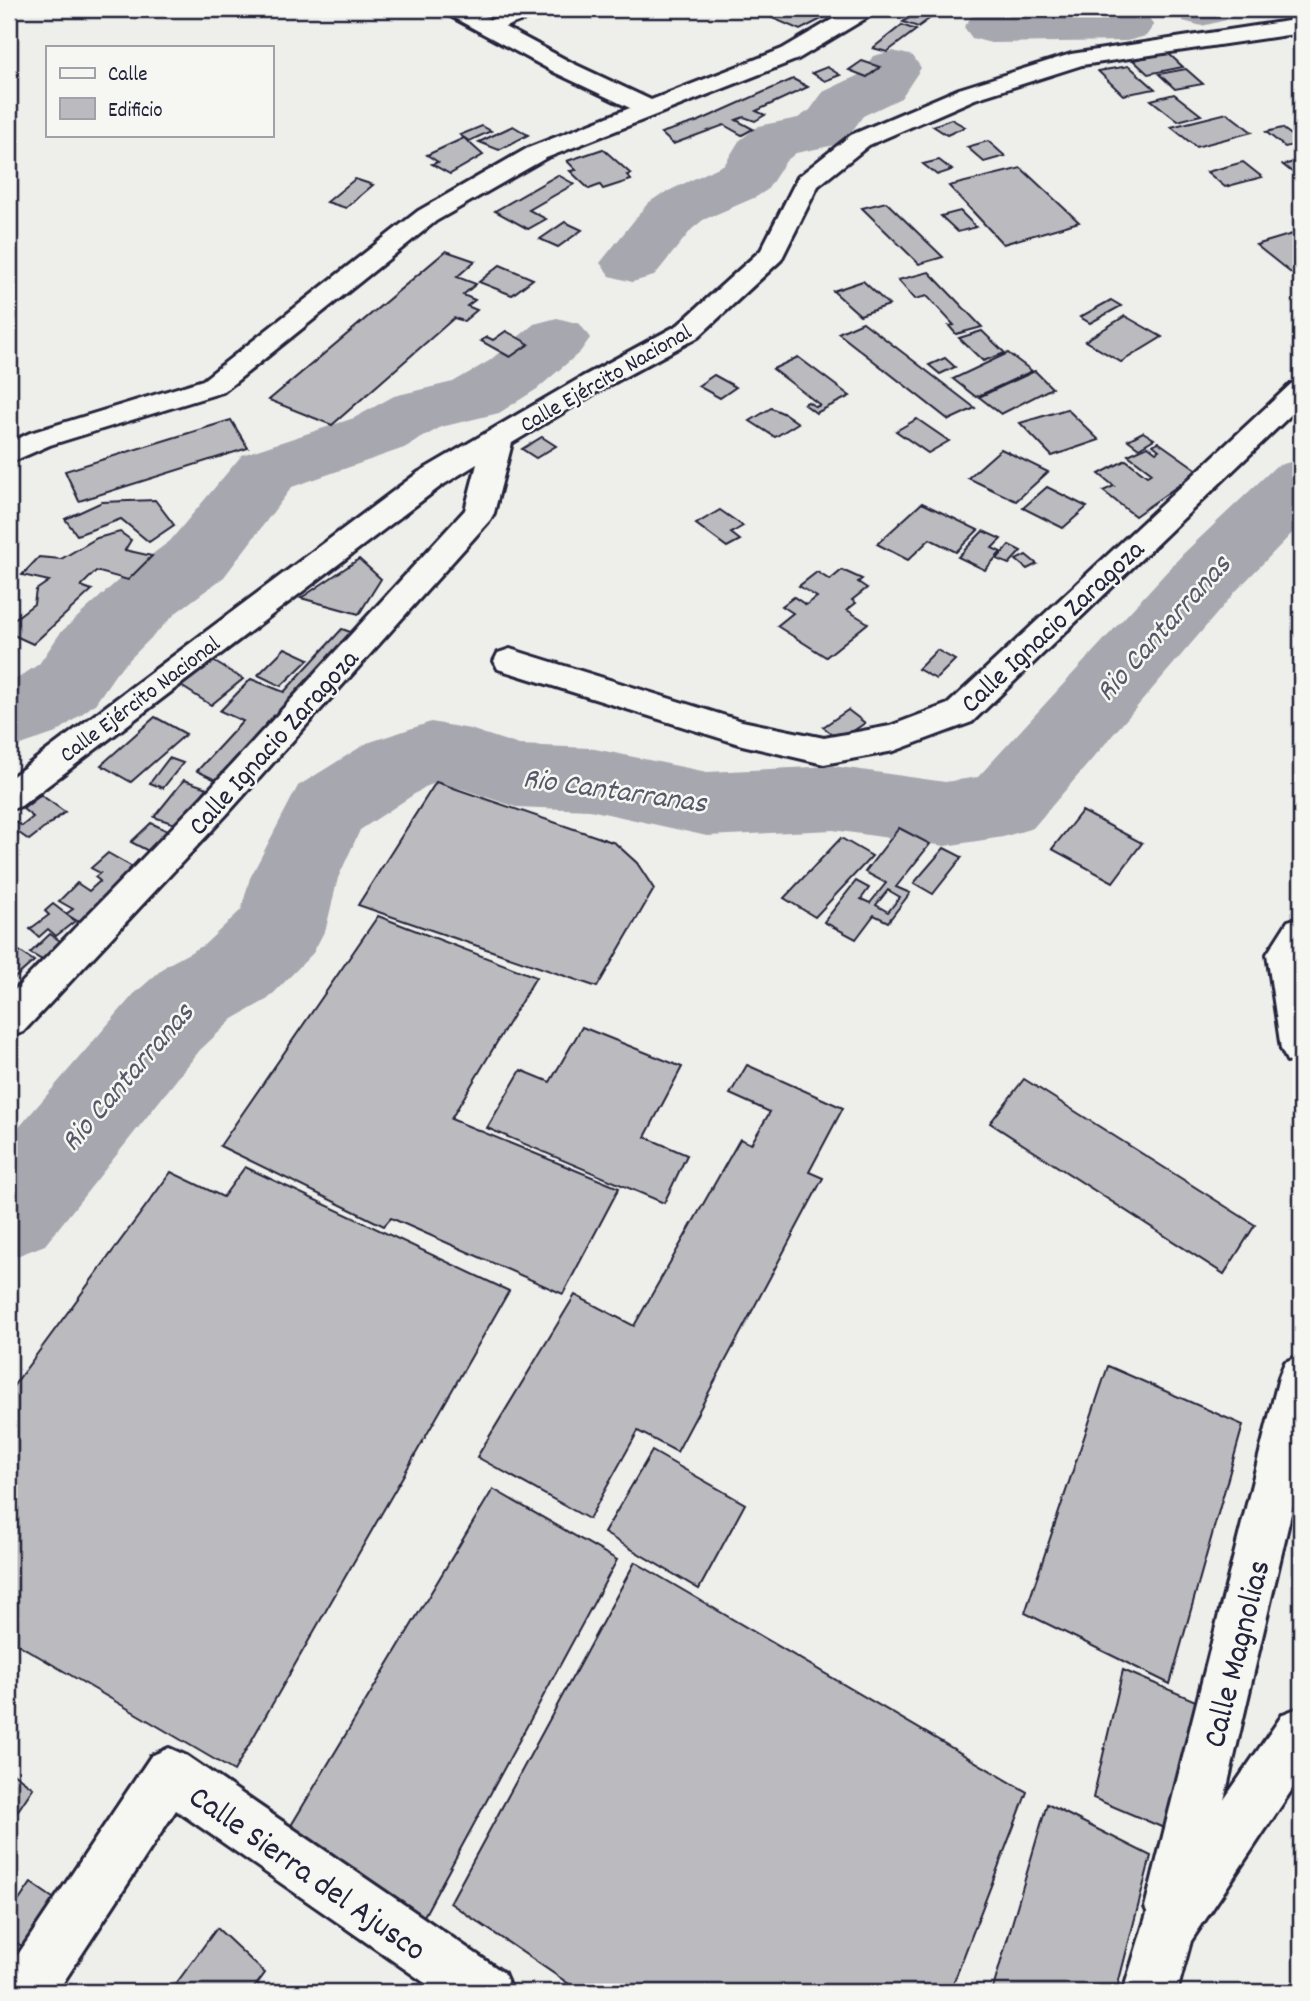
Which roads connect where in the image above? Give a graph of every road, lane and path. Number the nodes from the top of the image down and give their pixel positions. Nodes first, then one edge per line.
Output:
1 (455, 9) edge
2 (537, 9) edge
3 (865, 9) edge
4 (1301, 26) edge
5 (488, 27) junction
6 (652, 110) junction
7 (1301, 390) edge
8 (499, 438) junction
9 (9, 454) edge
10 (510, 661) dead end
11 (9, 797) edge
12 (1301, 932) edge
13 (9, 1021) edge
14 (1301, 1049) edge
15 (1301, 1377) edge
16 (1301, 1732) edge
17 (1167, 1929) junction
18 (24, 1992) edge
19 (485, 1992) edge
20 (1150, 1992) edge

1 - 5 street
2 - 5 lane
3 - 6 street
4 - 8 street, Calle Ejército Nacional
5 - 6 street
6 - 9 street
7 - 10 street, Calle Ignacio Zaragoza
8 - 11 street, Calle Ejército Nacional
8 - 13 street, Calle Ignacio Zaragoza
12 - 14 street
15 - 17 street, Calle Magnolias
16 - 17 street
17 - 20 street, Calle Magnolias
18 - 19 street, Calle Sierra del Ajusco

